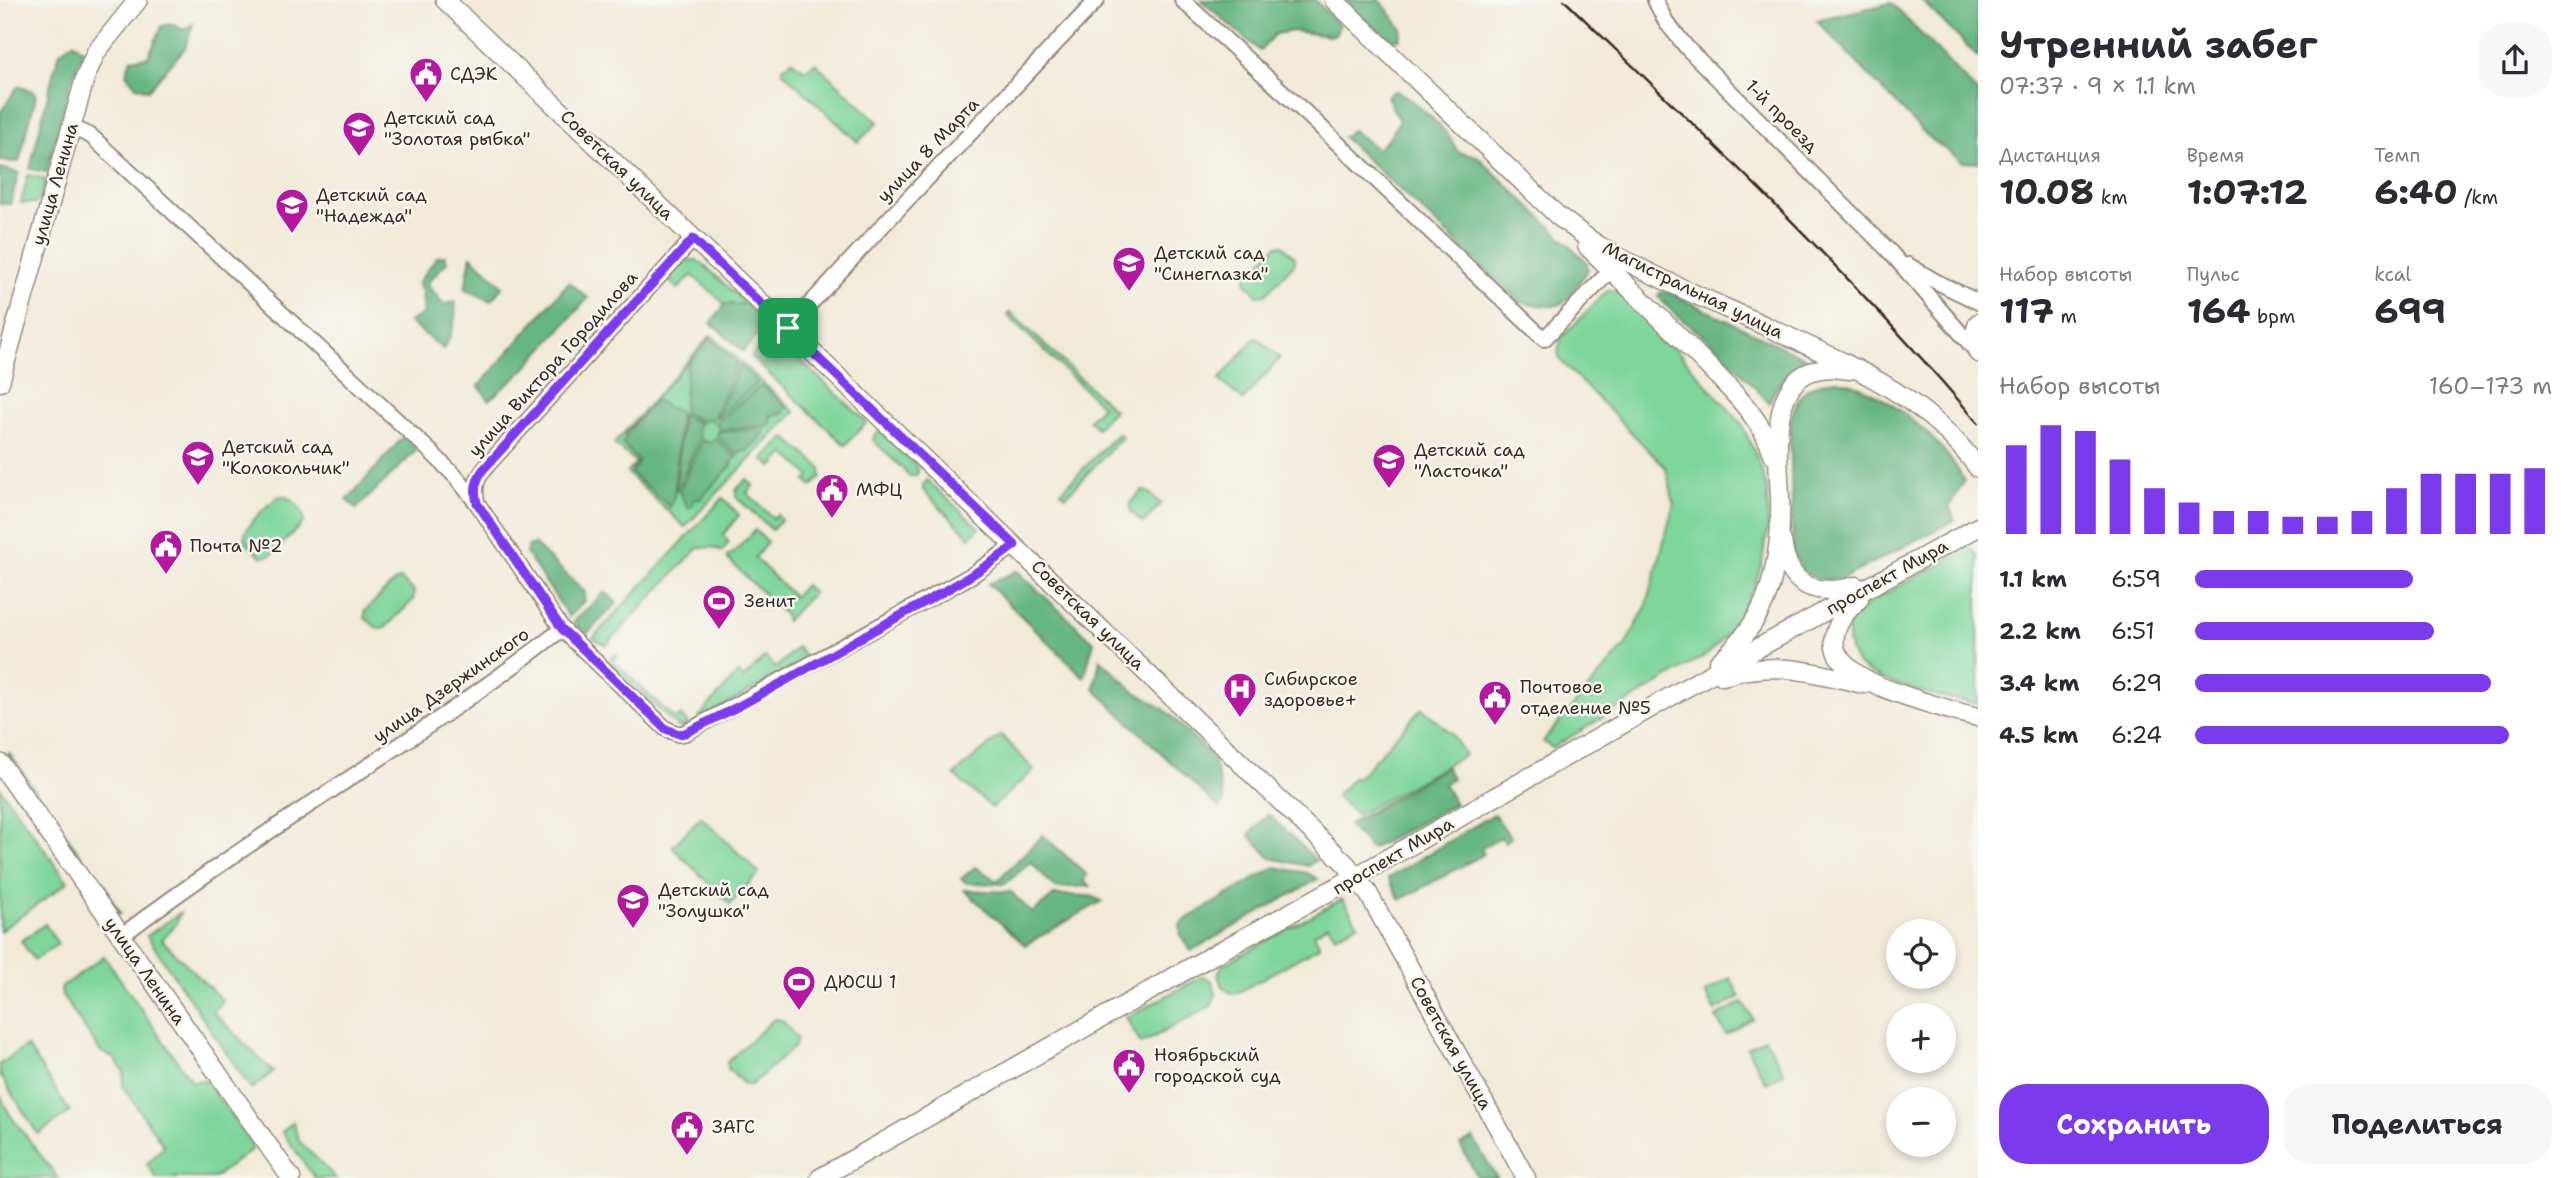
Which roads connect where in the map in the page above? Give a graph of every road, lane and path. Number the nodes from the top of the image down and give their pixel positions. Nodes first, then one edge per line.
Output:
1 (138, 0) edge
2 (445, 0) edge
3 (1097, 0) edge
4 (1182, 0) edge
5 (1334, 0) edge
6 (1655, 0) edge
7 (71, 127) junction
8 (1558, 216) junction
9 (693, 239) junction
10 (1891, 253) junction
11 (1611, 270) junction
12 (1978, 302) edge
13 (1978, 323) edge
14 (788, 328) junction
15 (1978, 353) edge
16 (1866, 373) junction
17 (0, 382) edge
18 (1777, 466) junction
19 (1978, 468) edge
20 (477, 503) junction
21 (1780, 522) junction
22 (1972, 530) edge
23 (1015, 545) junction
24 (1880, 580) junction
25 (562, 629) junction
26 (1689, 686) junction
27 (1890, 691) junction
28 (1955, 712) junction
29 (1978, 717) edge
30 (1978, 722) edge
31 (0, 763) edge
32 (1357, 877) junction
33 (120, 937) junction
34 (291, 1178) edge
35 (820, 1178) edge
36 (1526, 1178) edge

1 - 7 main road, улица Ленина
2 - 9 main road, Советская улица
3 - 14 street, улица 8 Марта
4 - 11 street
5 - 8 main road, Магистральная улица
6 - 10 street, 1-й проезд
7 - 17 main road, улица Ленина
7 - 20 street
8 - 11 main road
8 - 16 main road, Магистральная улица
9 - 14 main road, Советская улица
9 - 20 street, улица Виктора Городилова
10 - 12 street, 1-й проезд
10 - 15 street, 1-й проезд
11 - 18 main road
13 - 15 main road
14 - 23 main road, Советская улица
16 - 18 main road
16 - 19 main road, Магистральная улица
18 - 21 main road
20 - 25 street
21 - 24 main road
21 - 26 main road
22 - 24 main road, проспект Мира
23 - 25 street
23 - 32 main road, Советская улица
24 - 26 main road, проспект Мира
24 - 27 main road
25 - 33 street, улица Дзержинского
26 - 27 main road
26 - 32 main road, проспект Мира
27 - 28 main road
28 - 29 main road
28 - 30 main road
31 - 33 main road, улица Ленина
32 - 35 main road, проспект Мира
32 - 36 main road, Советская улица
33 - 34 main road, улица Ленина

